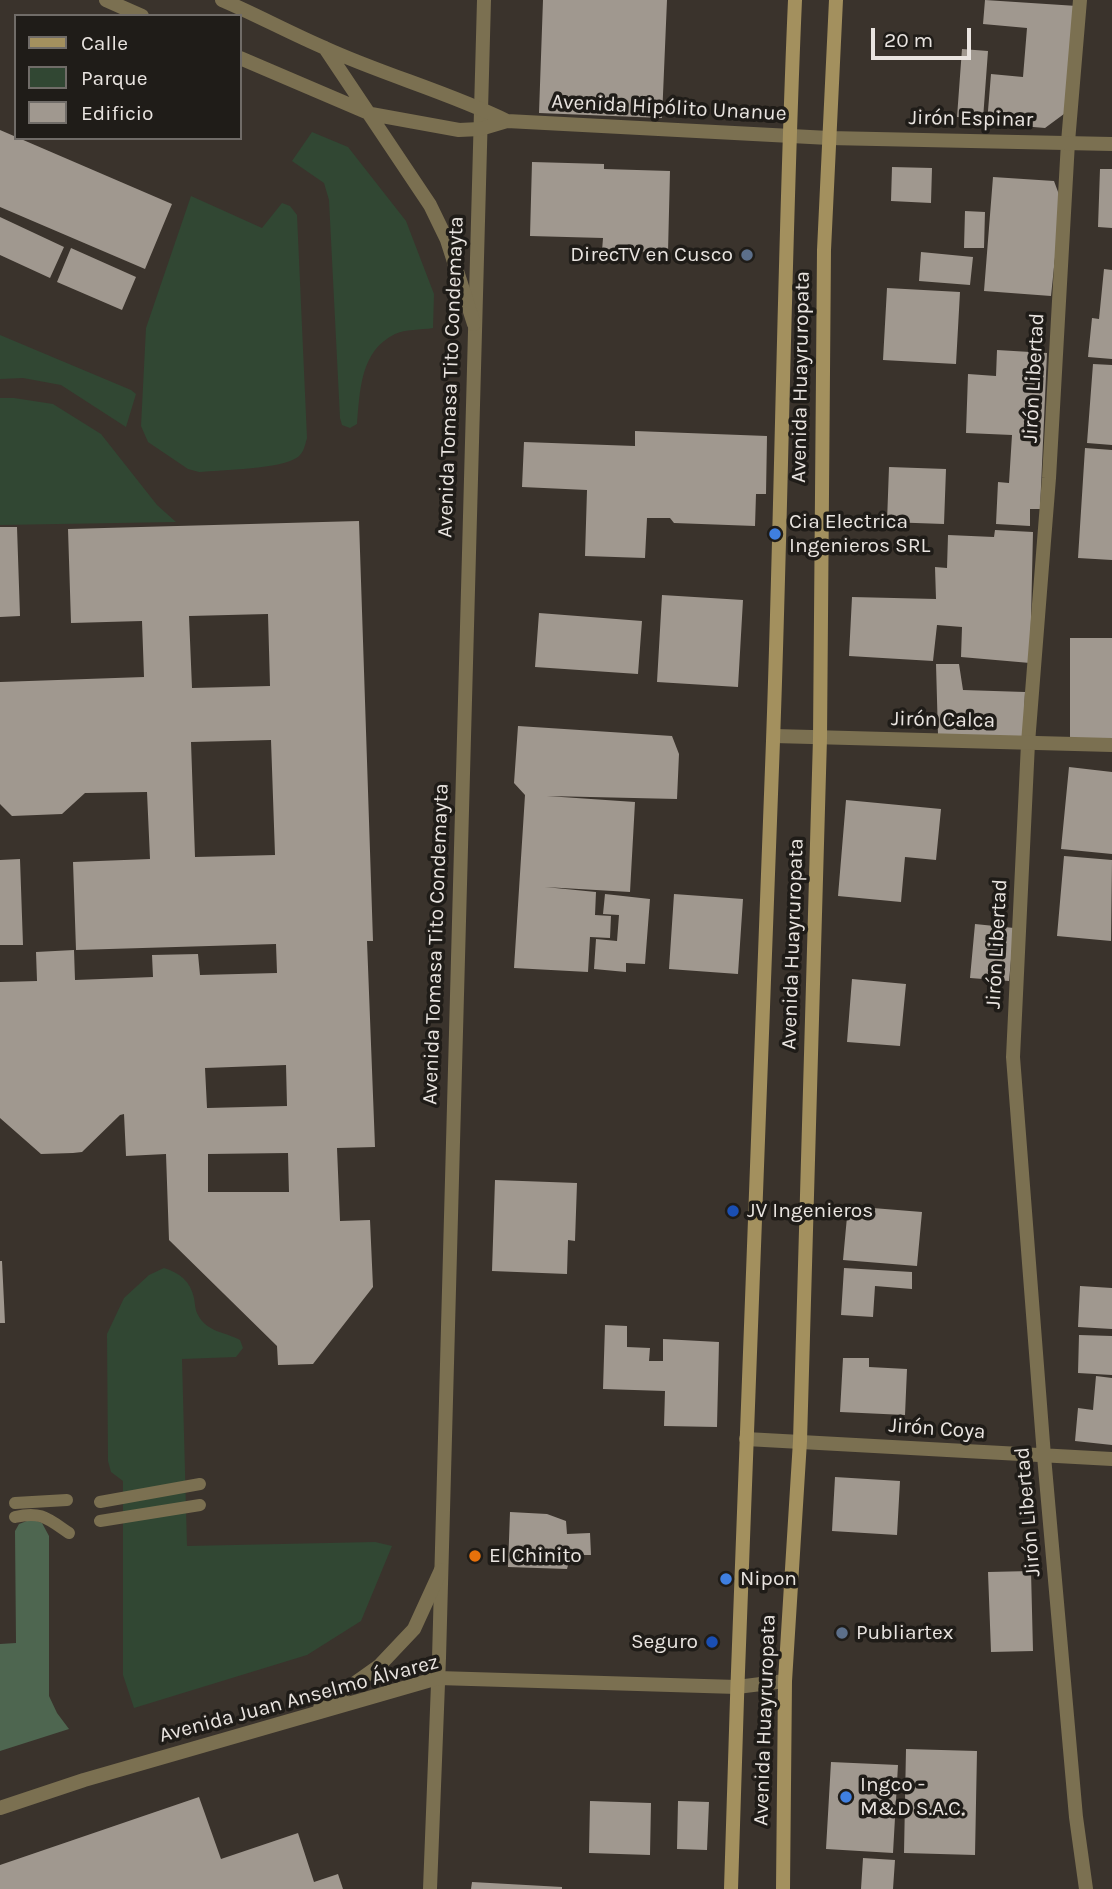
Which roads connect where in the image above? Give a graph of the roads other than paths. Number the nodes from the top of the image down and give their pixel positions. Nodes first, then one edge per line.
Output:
1 (106, 0) edge
2 (222, 0) edge
3 (484, 0) edge
4 (795, 0) edge
5 (836, 0) edge
6 (1080, 0) edge
7 (138, 14) edge
8 (325, 48) junction
9 (242, 59) edge
10 (481, 108) junction
11 (371, 114) junction
12 (507, 121) junction
13 (480, 129) junction
14 (789, 135) junction
15 (829, 138) junction
16 (1068, 142) junction
17 (1112, 144) edge
18 (474, 324) junction
19 (774, 736) junction
20 (820, 738) junction
21 (1028, 743) junction
22 (1112, 745) edge
23 (746, 1439) junction
24 (800, 1441) junction
25 (1044, 1456) junction
26 (1112, 1459) edge
27 (200, 1485) dead end
28 (67, 1500) dead end
29 (100, 1502) dead end
30 (15, 1503) dead end
31 (200, 1505) dead end
32 (15, 1517) dead end
33 (100, 1521) dead end
34 (69, 1533) dead end
35 (441, 1570) junction
36 (438, 1678) junction
37 (785, 1681) junction
38 (737, 1687) junction
39 (310, 1715) junction
40 (0, 1808) edge
41 (430, 1889) edge
42 (731, 1889) edge
43 (783, 1889) edge
44 (1087, 1889) edge

1 - 7 street
2 - 8 street, Avenida Hipólito Unanue
3 - 10 street, Avenida Tomasa Tito Condemayta
4 - 14 main road, Avenida Huayruropata
5 - 15 main road, Avenida Huayruropata
6 - 16 street, Jirón Libertad
8 - 10 street, Avenida Hipólito Unanue
8 - 11 street
9 - 11 street, Avenida Hipólito Unanue
10 - 12 street, Avenida Hipólito Unanue
10 - 13 street, Avenida Tomasa Tito Condemayta
11 - 13 street, Avenida Hipólito Unanue
11 - 18 street
12 - 13 street, Avenida Hipólito Unanue
12 - 14 street, Avenida Hipólito Unanue
13 - 18 street, Avenida Tomasa Tito Condemayta
14 - 15 street, Avenida Hipólito Unanue
14 - 19 main road, Avenida Huayruropata
15 - 16 street, Jirón Espinar
15 - 20 main road, Avenida Huayruropata
16 - 17 street, Jirón Espinar
16 - 21 street, Jirón Libertad
18 - 35 street, Avenida Tomasa Tito Condemayta
19 - 20 street, Jirón Calca
19 - 23 main road, Avenida Huayruropata
20 - 21 street, Jirón Calca
20 - 24 main road, Avenida Huayruropata
21 - 22 street, Jirón Calca
21 - 25 street, Jirón Libertad
23 - 24 street, Jirón Coya
23 - 38 main road, Avenida Huayruropata
24 - 25 street, Jirón Coya
24 - 37 main road, Avenida Huayruropata
25 - 26 street, Jirón Coya
25 - 44 street, Jirón Libertad
27 - 29 lane
28 - 30 lane
31 - 33 lane
32 - 34 lane
35 - 36 street, Avenida Tomasa Tito Condemayta
35 - 39 street
36 - 38 street, Avenida Juan Anselmo Álvarez
36 - 39 street, Avenida Juan Anselmo Álvarez
36 - 41 street, Avenida Tomasa Tito Condemayta
37 - 38 street, Avenida Juan Anselmo Álvarez
37 - 43 main road, Avenida Huayruropata
38 - 42 main road, Avenida Huayruropata
39 - 40 street, Avenida Juan Anselmo Álvarez

